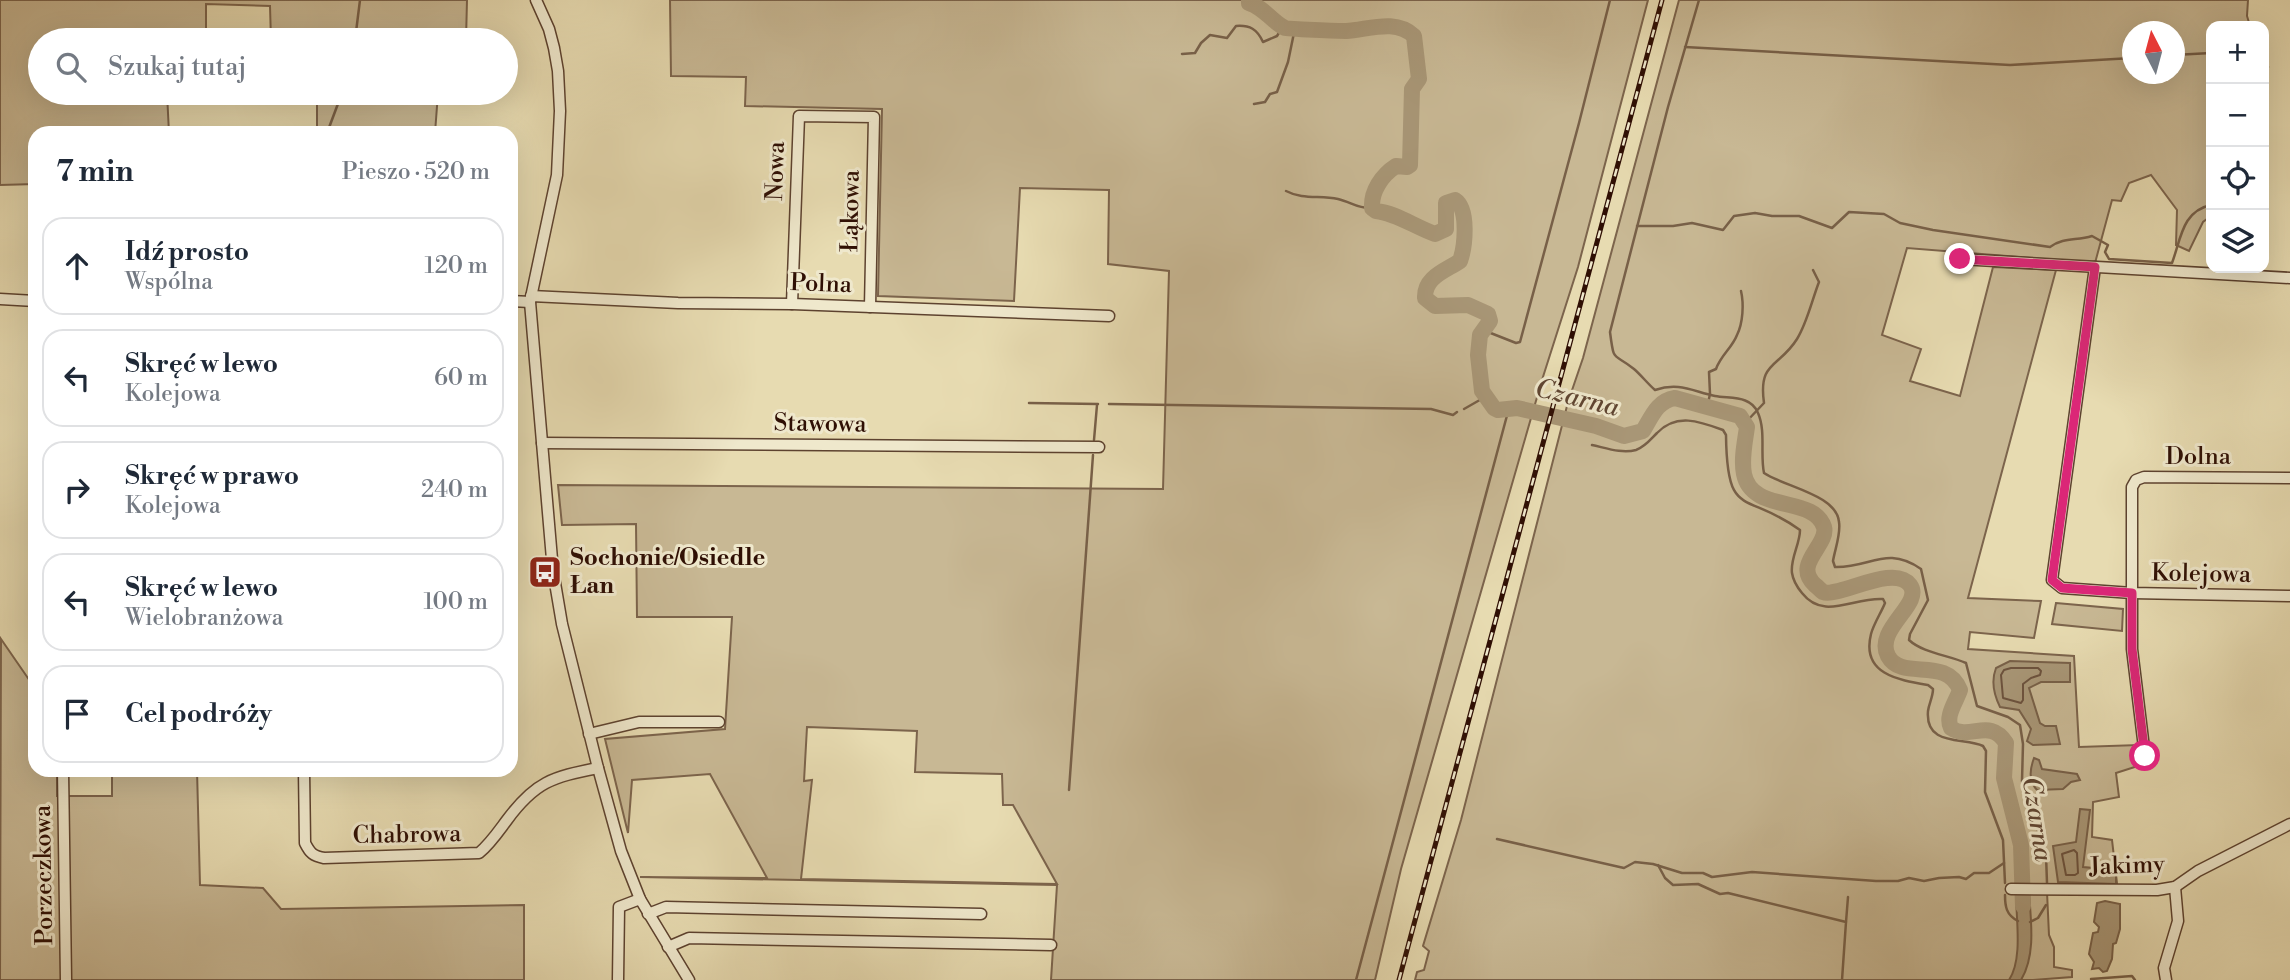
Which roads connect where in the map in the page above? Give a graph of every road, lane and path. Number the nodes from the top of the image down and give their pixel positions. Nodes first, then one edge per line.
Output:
1 (536, 0) edge
2 (874, 117) joint
3 (1960, 259) dead end
4 (2095, 267) junction
5 (2290, 278) edge
6 (0, 299) edge
7 (531, 299) junction
8 (518, 300) edge
9 (28, 301) edge
10 (792, 304) junction
11 (870, 307) junction
12 (1109, 316) dead end
13 (542, 443) junction
14 (1099, 447) dead end
15 (2290, 478) edge
16 (2132, 593) junction
17 (2290, 596) edge
18 (719, 722) dead end
19 (589, 734) junction
20 (2145, 756) dead end
21 (598, 768) junction
22 (63, 777) edge
23 (304, 777) edge
24 (2290, 824) edge
25 (2175, 887) junction
26 (2011, 889) dead end
27 (640, 899) junction
28 (648, 914) junction
29 (981, 914) dead end
30 (1051, 945) dead end
31 (668, 947) junction
32 (66, 980) edge
33 (618, 980) edge
34 (689, 980) edge
35 (2166, 980) edge

1 - 7 street
2 - 10 street, Nowa
2 - 11 street, Łąkowa
3 - 4 street
4 - 5 street
4 - 16 street, Kolejowa
6 - 9 street
7 - 8 street, Polna
7 - 10 street, Polna
7 - 13 street
10 - 11 street, Polna
11 - 12 street, Polna
13 - 14 street, Stawowa
13 - 19 street
15 - 16 street, Dolna
16 - 17 street, Kolejowa
16 - 20 street
18 - 19 street
19 - 21 street
21 - 23 street, Chabrowa
21 - 27 street
22 - 32 street, Porzeczkowa
24 - 25 street, Jakimy
25 - 26 street, Jakimy
25 - 35 street
27 - 28 street
27 - 33 street
28 - 29 street
28 - 31 street
30 - 31 street
31 - 34 street

